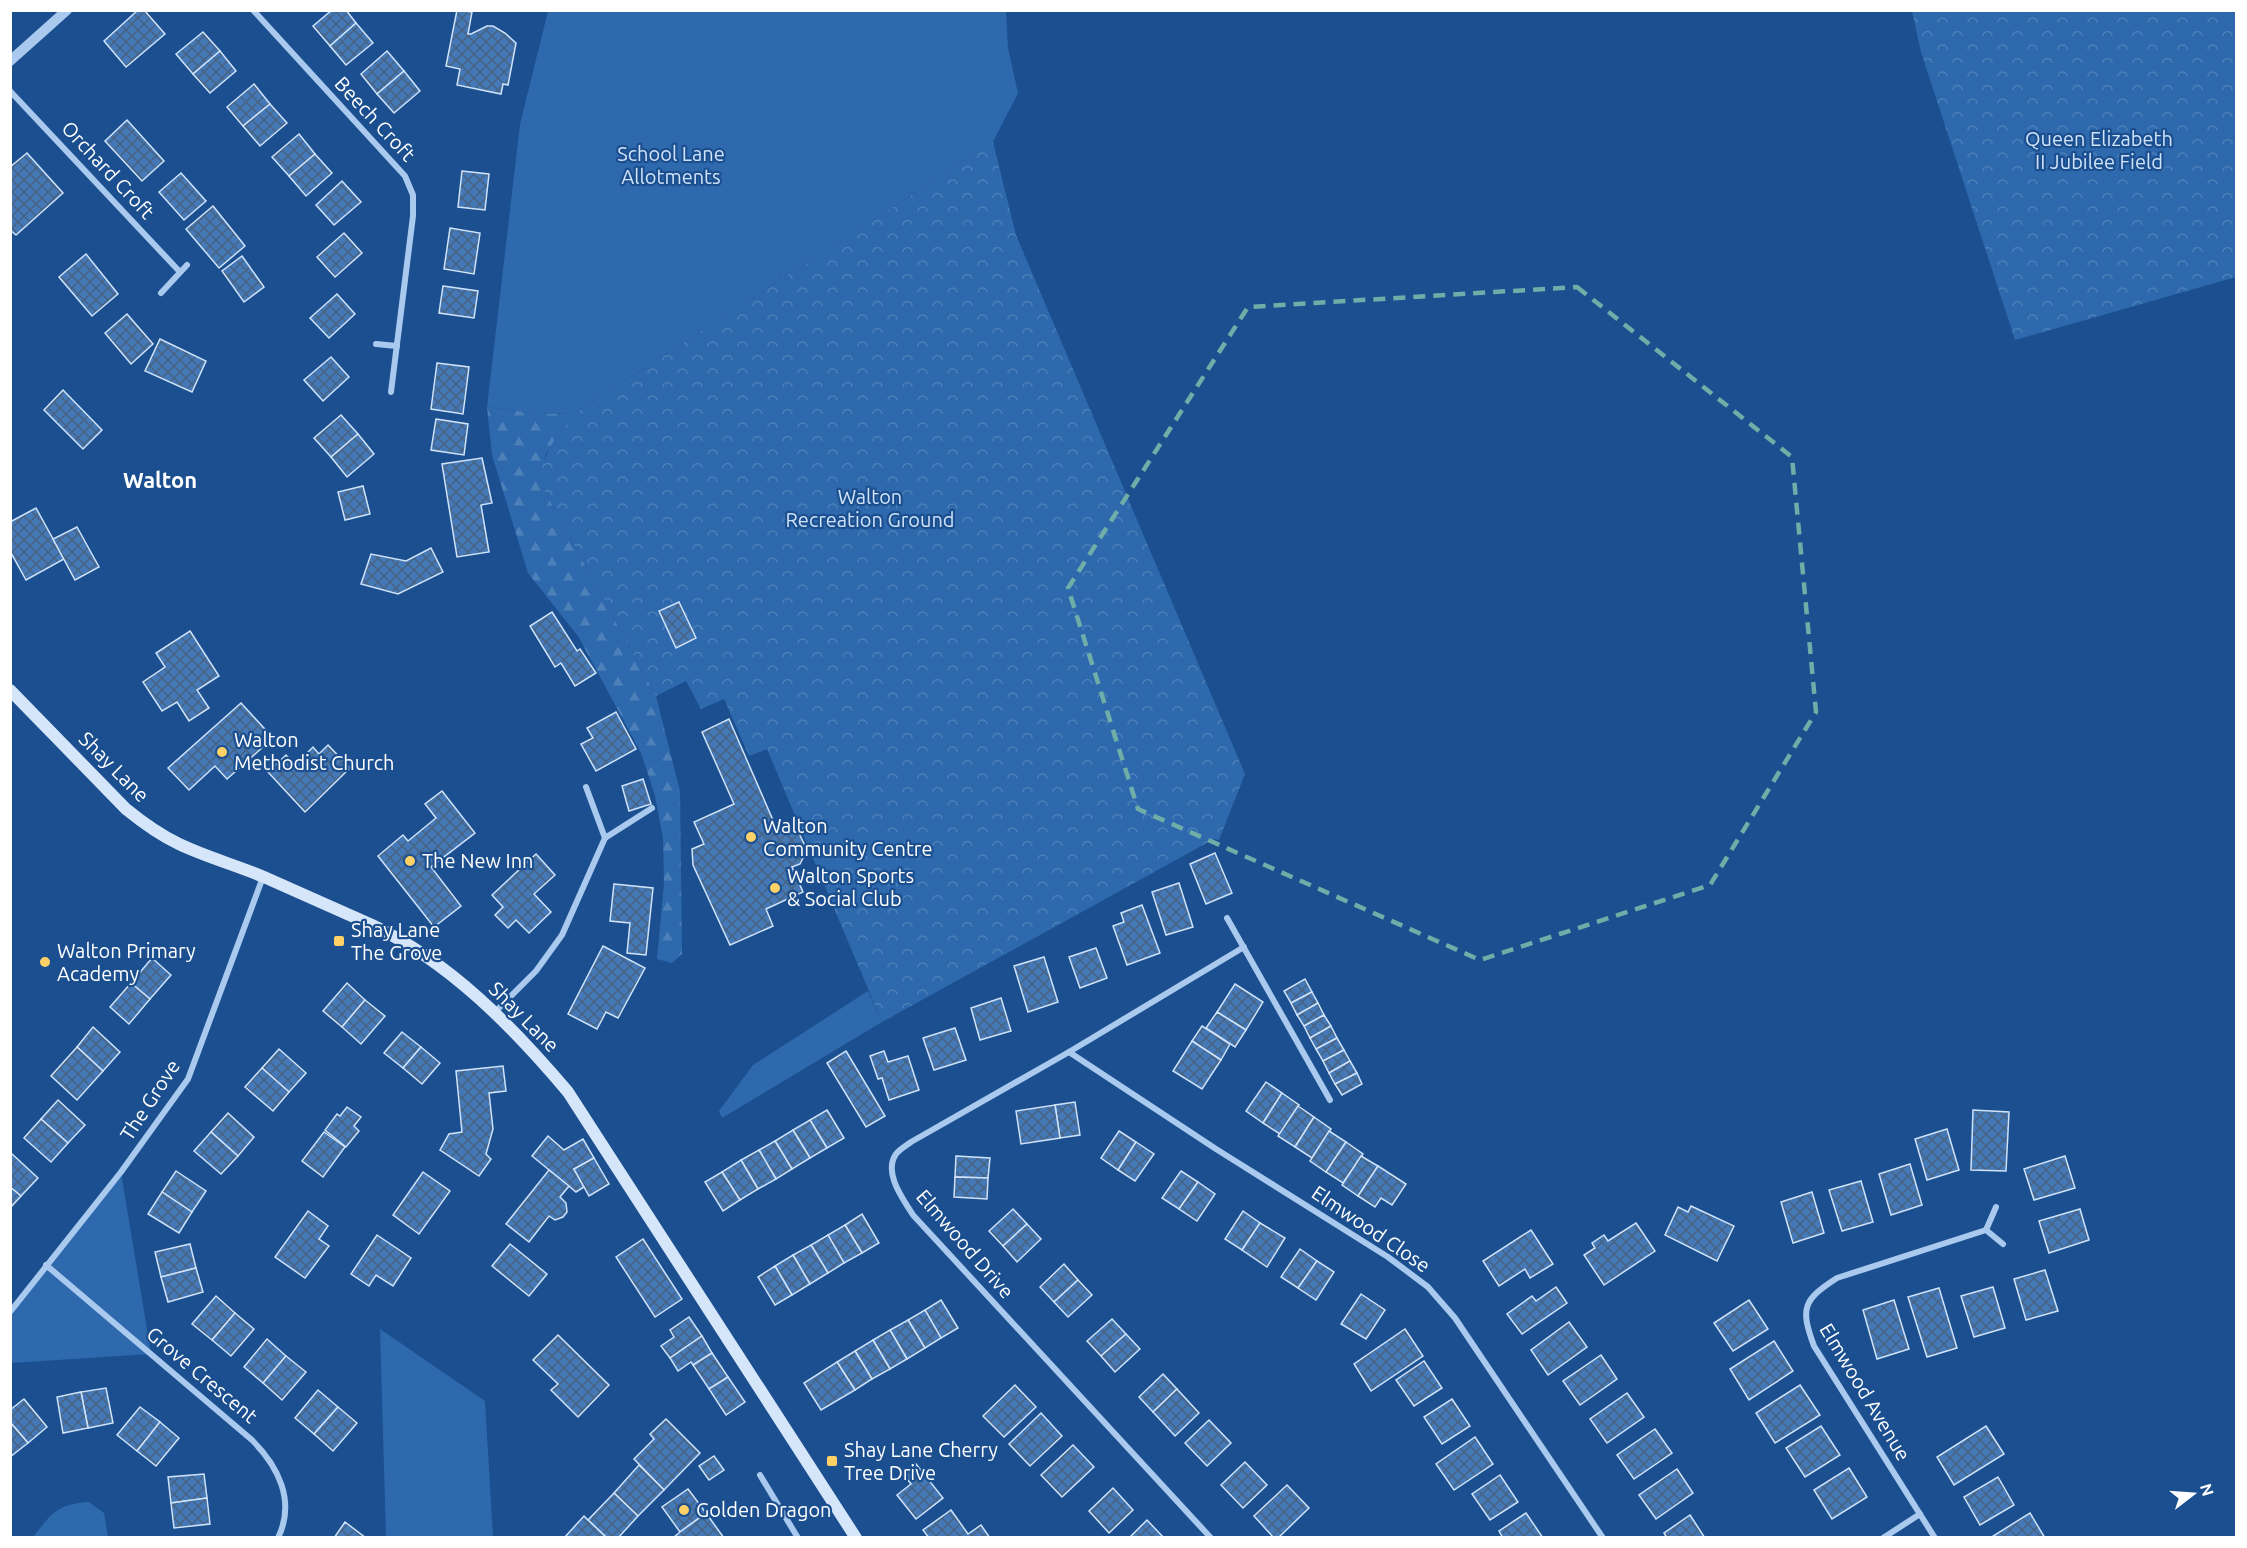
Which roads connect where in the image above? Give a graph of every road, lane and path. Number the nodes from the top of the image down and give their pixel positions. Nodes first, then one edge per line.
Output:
1 (67, 10) edge
2 (252, 10) edge
3 (10, 61) edge
4 (10, 91) edge
5 (187, 265) dead end
6 (180, 272) junction
7 (161, 293) dead end
8 (376, 344) dead end
9 (397, 346) junction
10 (391, 392) dead end
11 (10, 690) edge
12 (586, 787) dead end
13 (652, 808) dead end
14 (604, 838) junction
15 (263, 877) junction
16 (1227, 918) dead end
17 (1244, 947) junction
18 (495, 1012) junction
19 (1069, 1052) junction
20 (1330, 1100) dead end
21 (1996, 1207) dead end
22 (1986, 1230) junction
23 (2003, 1244) dead end
24 (46, 1265) junction
25 (10, 1312) edge
26 (760, 1475) dead end
27 (1920, 1514) junction
28 (278, 1538) edge
29 (798, 1538) edge
30 (856, 1538) edge
31 (1211, 1538) edge
32 (1603, 1538) edge
33 (1882, 1538) edge
34 (1935, 1538) edge

1 - 3 street
2 - 9 street, Beech Croft
4 - 6 street, Orchard Croft
5 - 6 street
6 - 7 street
8 - 9 street
9 - 10 street, Beech Croft
11 - 15 main road, Shay Lane
12 - 14 street
13 - 14 street
14 - 18 street
15 - 18 main road, Shay Lane
15 - 24 street, The Grove
16 - 17 street
17 - 19 street, Elmwood Drive
17 - 20 street
18 - 30 main road, Shay Lane
19 - 31 street, Elmwood Drive
19 - 32 street, Elmwood Close
21 - 22 street
22 - 23 street
22 - 27 street, Elmwood Avenue
24 - 25 street, The Grove
24 - 28 street, Grove Crescent
26 - 29 street
27 - 33 street
27 - 34 street, Elmwood Avenue

